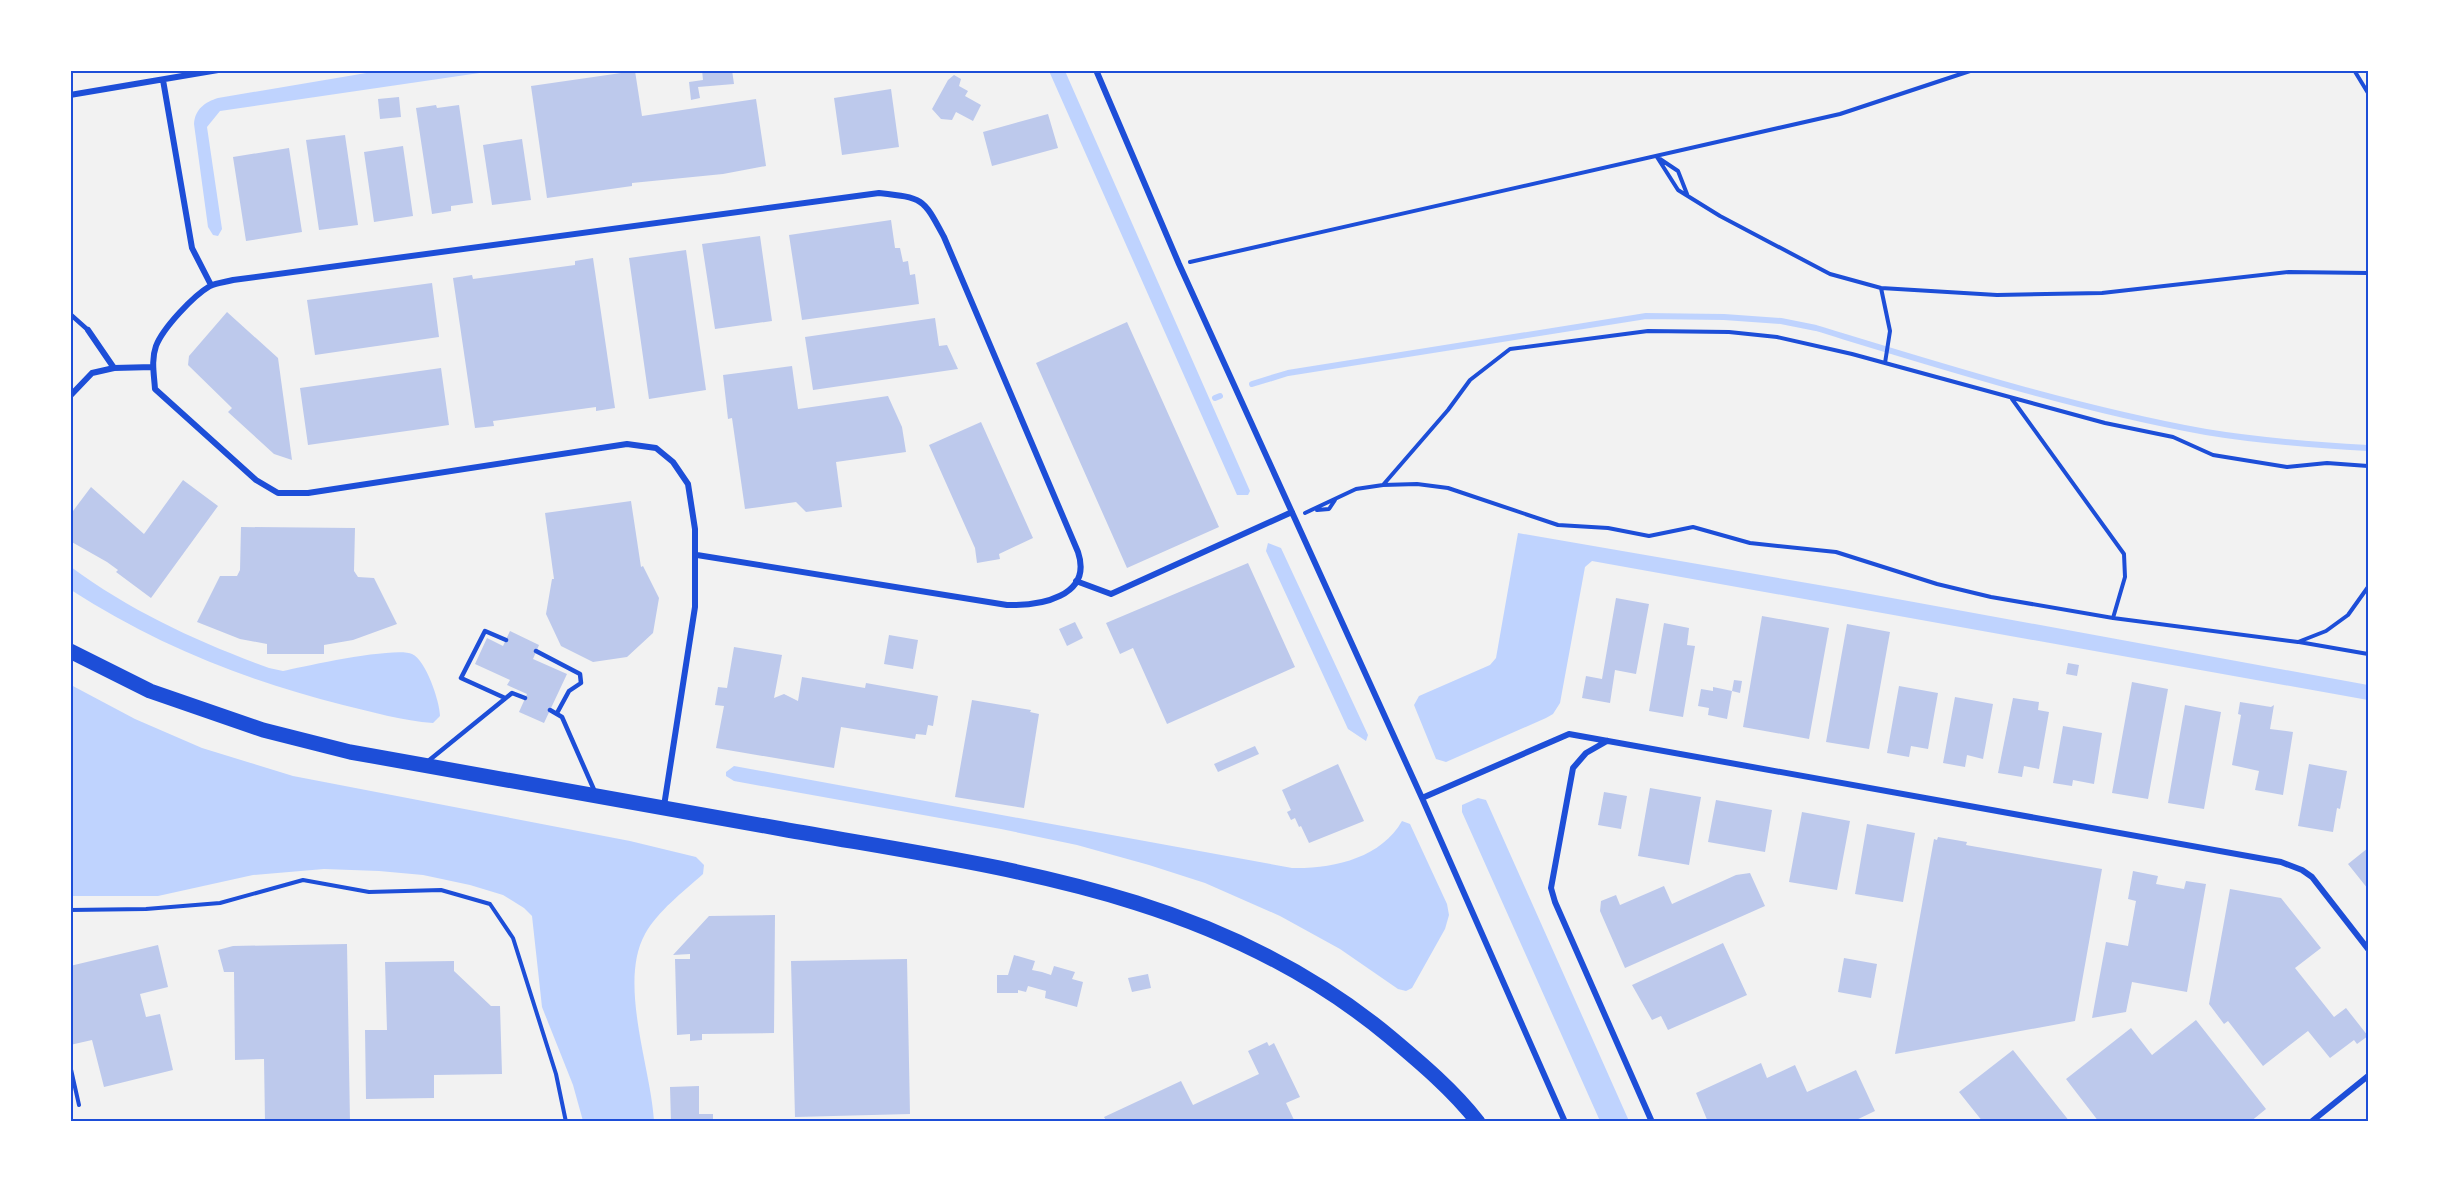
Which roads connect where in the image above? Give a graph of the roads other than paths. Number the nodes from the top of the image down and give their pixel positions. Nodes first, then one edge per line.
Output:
1 (218, 70) edge
2 (1096, 70) edge
3 (163, 80) junction
4 (70, 95) edge
5 (211, 285) junction
6 (70, 314) edge
7 (88, 330) joint
8 (153, 367) junction
9 (114, 368) junction
10 (70, 396) edge
11 (1292, 512) junction
12 (697, 555) junction
13 (1076, 581) junction
14 (506, 640) dead end
15 (70, 651) edge
16 (536, 651) dead end
17 (505, 698) junction
18 (525, 698) dead end
19 (550, 710) dead end
20 (557, 713) junction
21 (1607, 741) junction
22 (423, 765) junction
23 (597, 797) junction
24 (1422, 798) junction
25 (663, 808) junction
26 (2368, 949) edge
27 (2368, 1076) edge
28 (1478, 1122) edge
29 (1565, 1122) edge
30 (1652, 1122) edge
31 (2311, 1122) edge

1 - 3 street
2 - 11 street
3 - 4 street
3 - 5 street
5 - 8 street
5 - 13 street
6 - 7 lane
7 - 9 street
8 - 9 street
8 - 12 street
9 - 10 street
11 - 13 street
11 - 24 street
12 - 13 street
12 - 25 street
14 - 17 lane
15 - 22 main road
16 - 20 lane
17 - 18 lane
17 - 22 lane
19 - 20 lane
20 - 23 lane
21 - 24 street
21 - 26 street
21 - 30 street
22 - 23 main road
23 - 25 main road
24 - 29 street
25 - 28 main road
27 - 31 street

